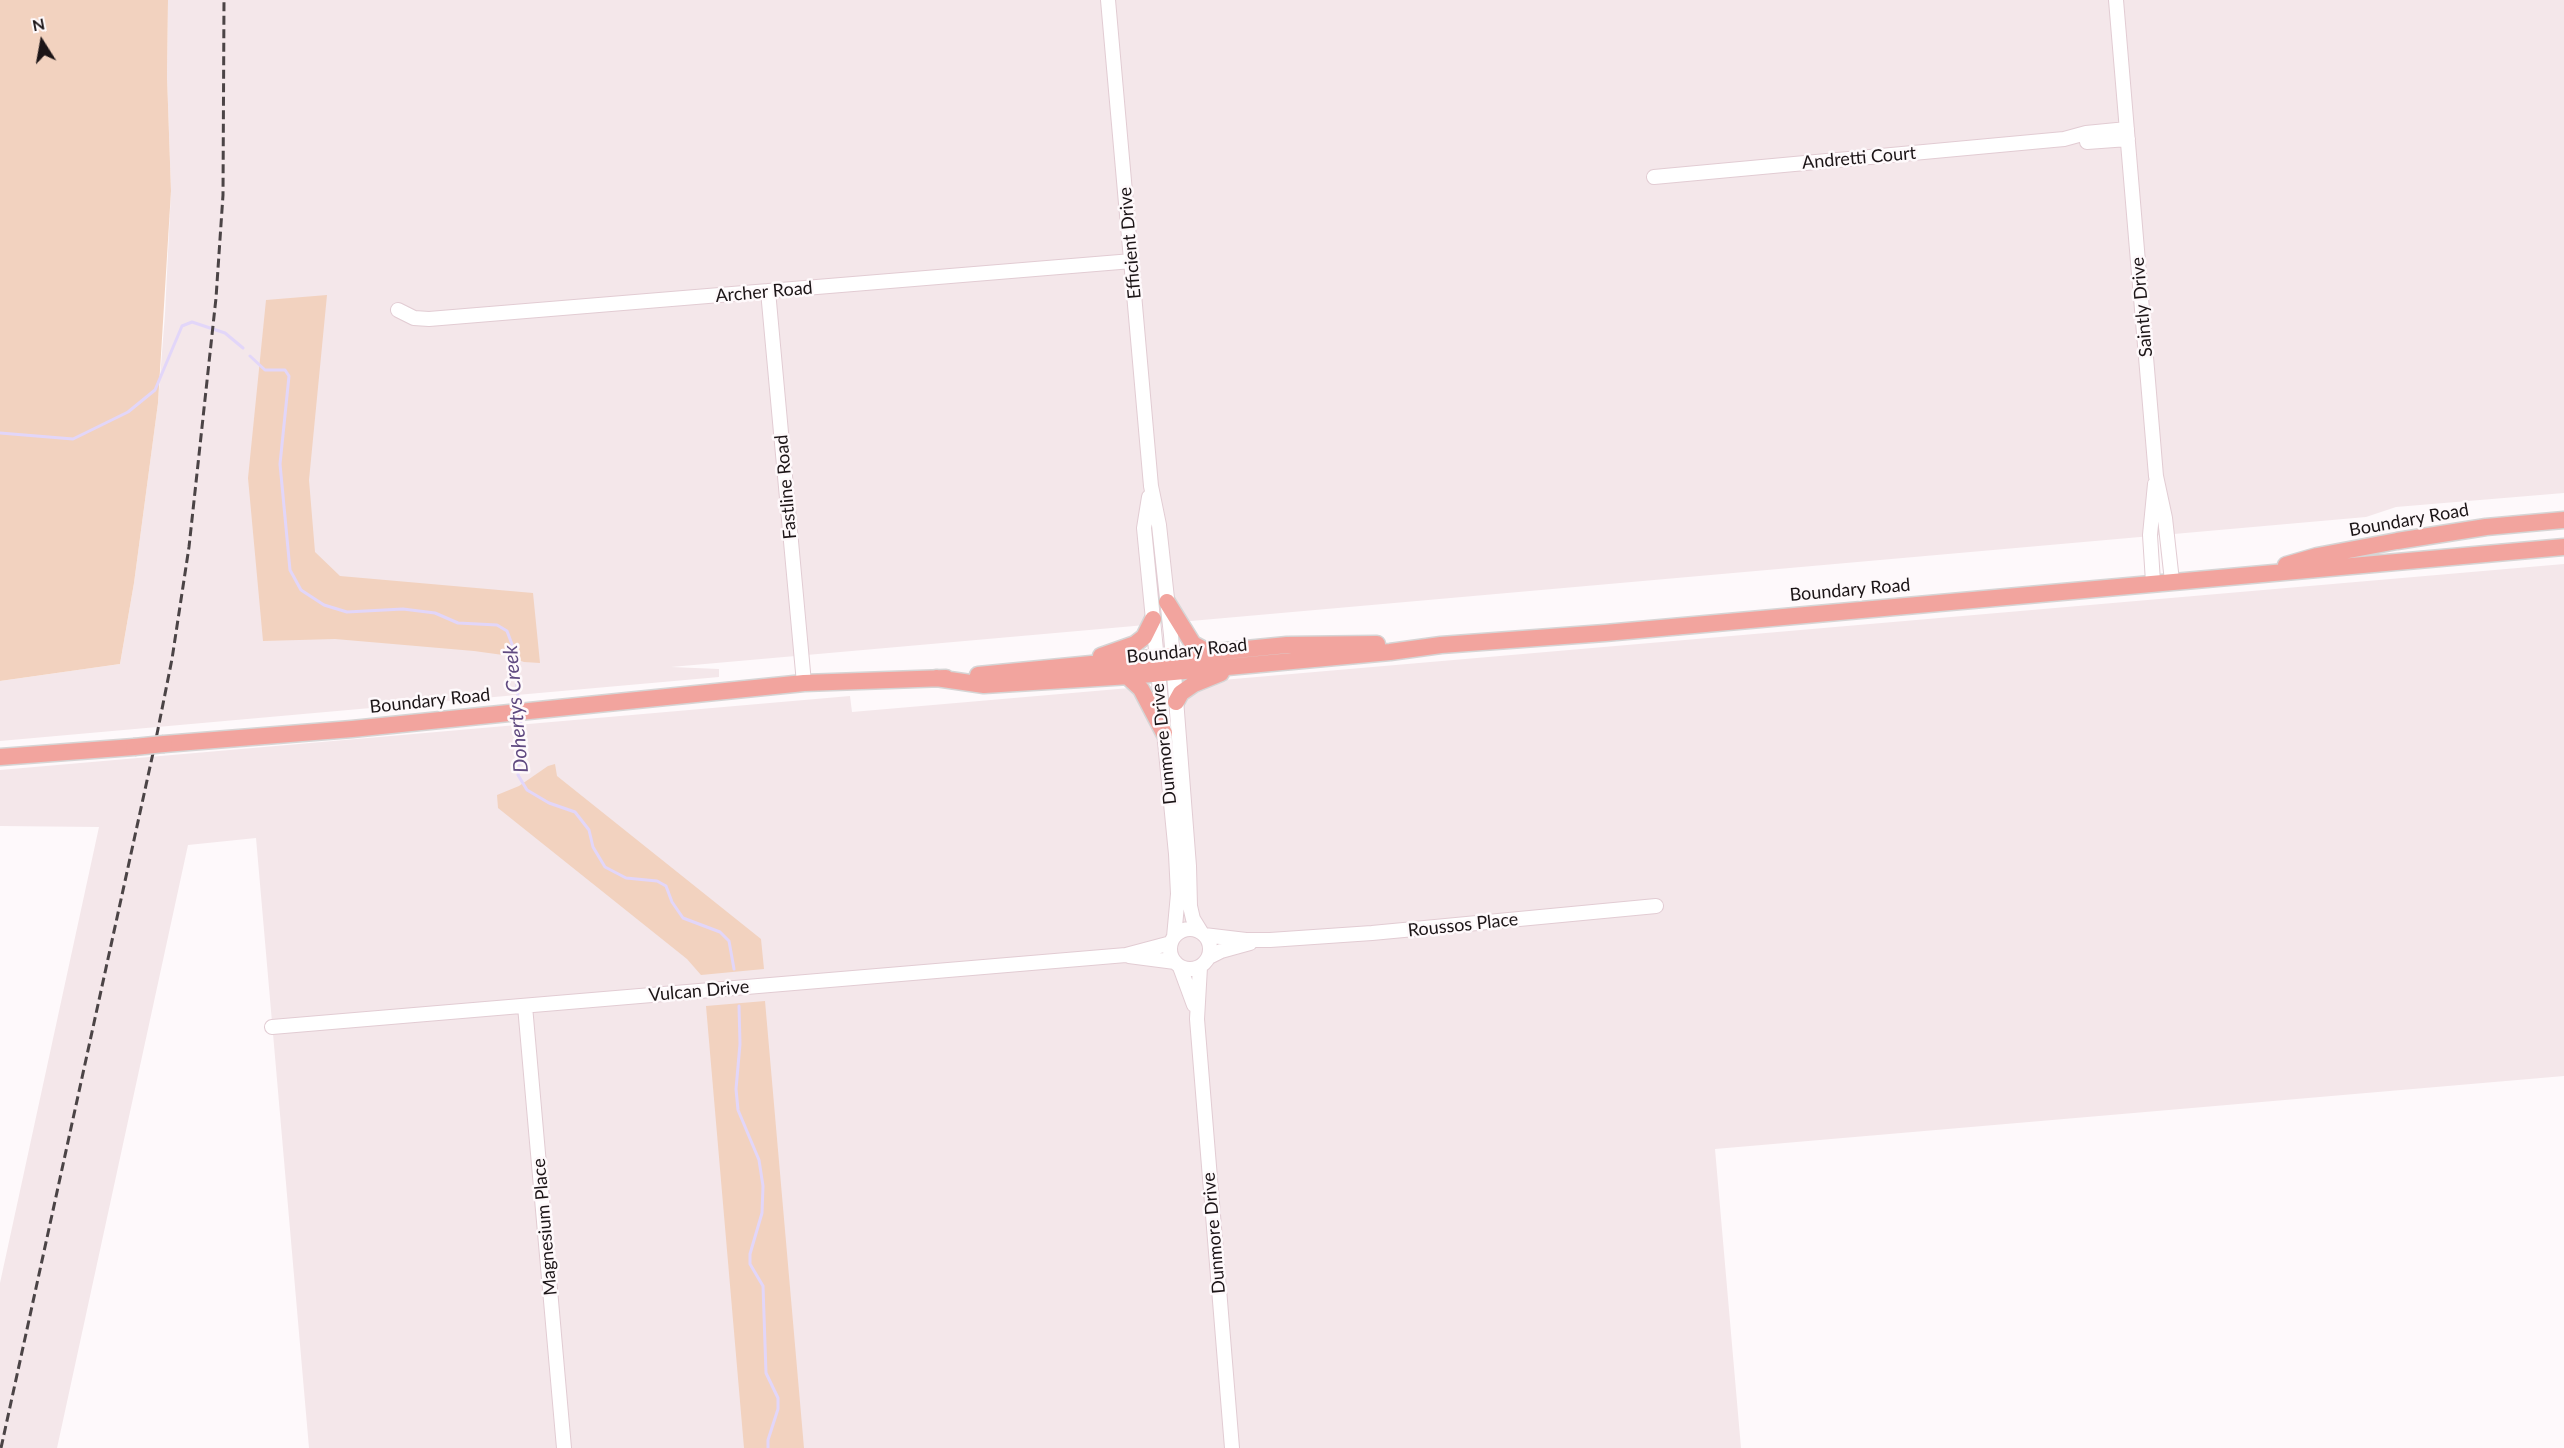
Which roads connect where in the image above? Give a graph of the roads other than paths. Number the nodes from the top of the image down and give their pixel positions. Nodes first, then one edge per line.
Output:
1 (1108, 0) edge
2 (2116, 0) edge
3 (2127, 134) junction
4 (1654, 177) dead end
5 (1132, 261) junction
6 (768, 291) junction
7 (398, 310) dead end
8 (2156, 476) junction
9 (1151, 486) junction
10 (2564, 520) edge
11 (2364, 547) junction
12 (2564, 547) edge
13 (2389, 562) junction
14 (2262, 573) junction
15 (2172, 581) junction
16 (2153, 582) junction
17 (1167, 602) junction
18 (1152, 619) junction
19 (1441, 645) junction
20 (1210, 653) junction
21 (1251, 664) junction
22 (1164, 665) junction
23 (1065, 667) junction
24 (1127, 676) junction
25 (936, 678) junction
26 (804, 683) junction
27 (1176, 702) junction
28 (1164, 733) junction
29 (0, 757) edge
30 (1656, 906) dead end
31 (1203, 933) junction
32 (1173, 940) junction
33 (1269, 940) junction
34 (1126, 955) junction
35 (1204, 962) junction
36 (1177, 965) junction
37 (525, 1006) junction
38 (1197, 1019) junction
39 (272, 1027) dead end
40 (564, 1448) edge
41 (1232, 1448) edge

1 - 5 street, Efficient Drive
2 - 3 street, Saintly Drive
3 - 4 street, Andretti Court
3 - 8 street, Saintly Drive
5 - 6 street, Archer Road
5 - 9 street, Efficient Drive
6 - 7 street, Archer Road
6 - 26 street, Fastline Road
8 - 15 street, Saintly Drive
8 - 16 street, Saintly Drive
9 - 17 street, Efficient Drive
9 - 18 street, Efficient Drive
10 - 11 main road, Boundary Road
11 - 13 main road
11 - 14 main road, Boundary Road
12 - 13 main road, Boundary Road
13 - 14 main road, Boundary Road
14 - 15 main road, Boundary Road
15 - 16 main road, Boundary Road
16 - 19 main road, Boundary Road
17 - 20 main road
17 - 22 street, Efficient Drive
18 - 22 street, Efficient Drive
18 - 23 main road
19 - 20 main road, Boundary Road
19 - 21 main road, Boundary Road
20 - 22 main road, Boundary Road
21 - 22 main road, Boundary Road
21 - 27 main road
22 - 23 main road, Boundary Road
22 - 24 main road, Boundary Road
22 - 27 street, Dunmore Drive
22 - 28 street, Dunmore Drive
23 - 25 main road, Boundary Road
24 - 25 main road, Boundary Road
24 - 28 main road
25 - 26 main road, Boundary Road
26 - 29 main road, Boundary Road, bridge
27 - 31 street, Dunmore Drive
28 - 32 street, Dunmore Drive
30 - 33 street, Roussos Place
31 - 32 street
31 - 33 street, Roussos Place
31 - 35 street
32 - 34 street, Vulcan Drive
32 - 36 street
33 - 35 street, Roussos Place
34 - 36 street, Vulcan Drive
34 - 37 street, Vulcan Drive
35 - 36 street
35 - 38 street, Dunmore Drive
36 - 38 street, Dunmore Drive
37 - 39 street, Vulcan Drive
37 - 40 street, Magnesium Place
38 - 41 street, Dunmore Drive

